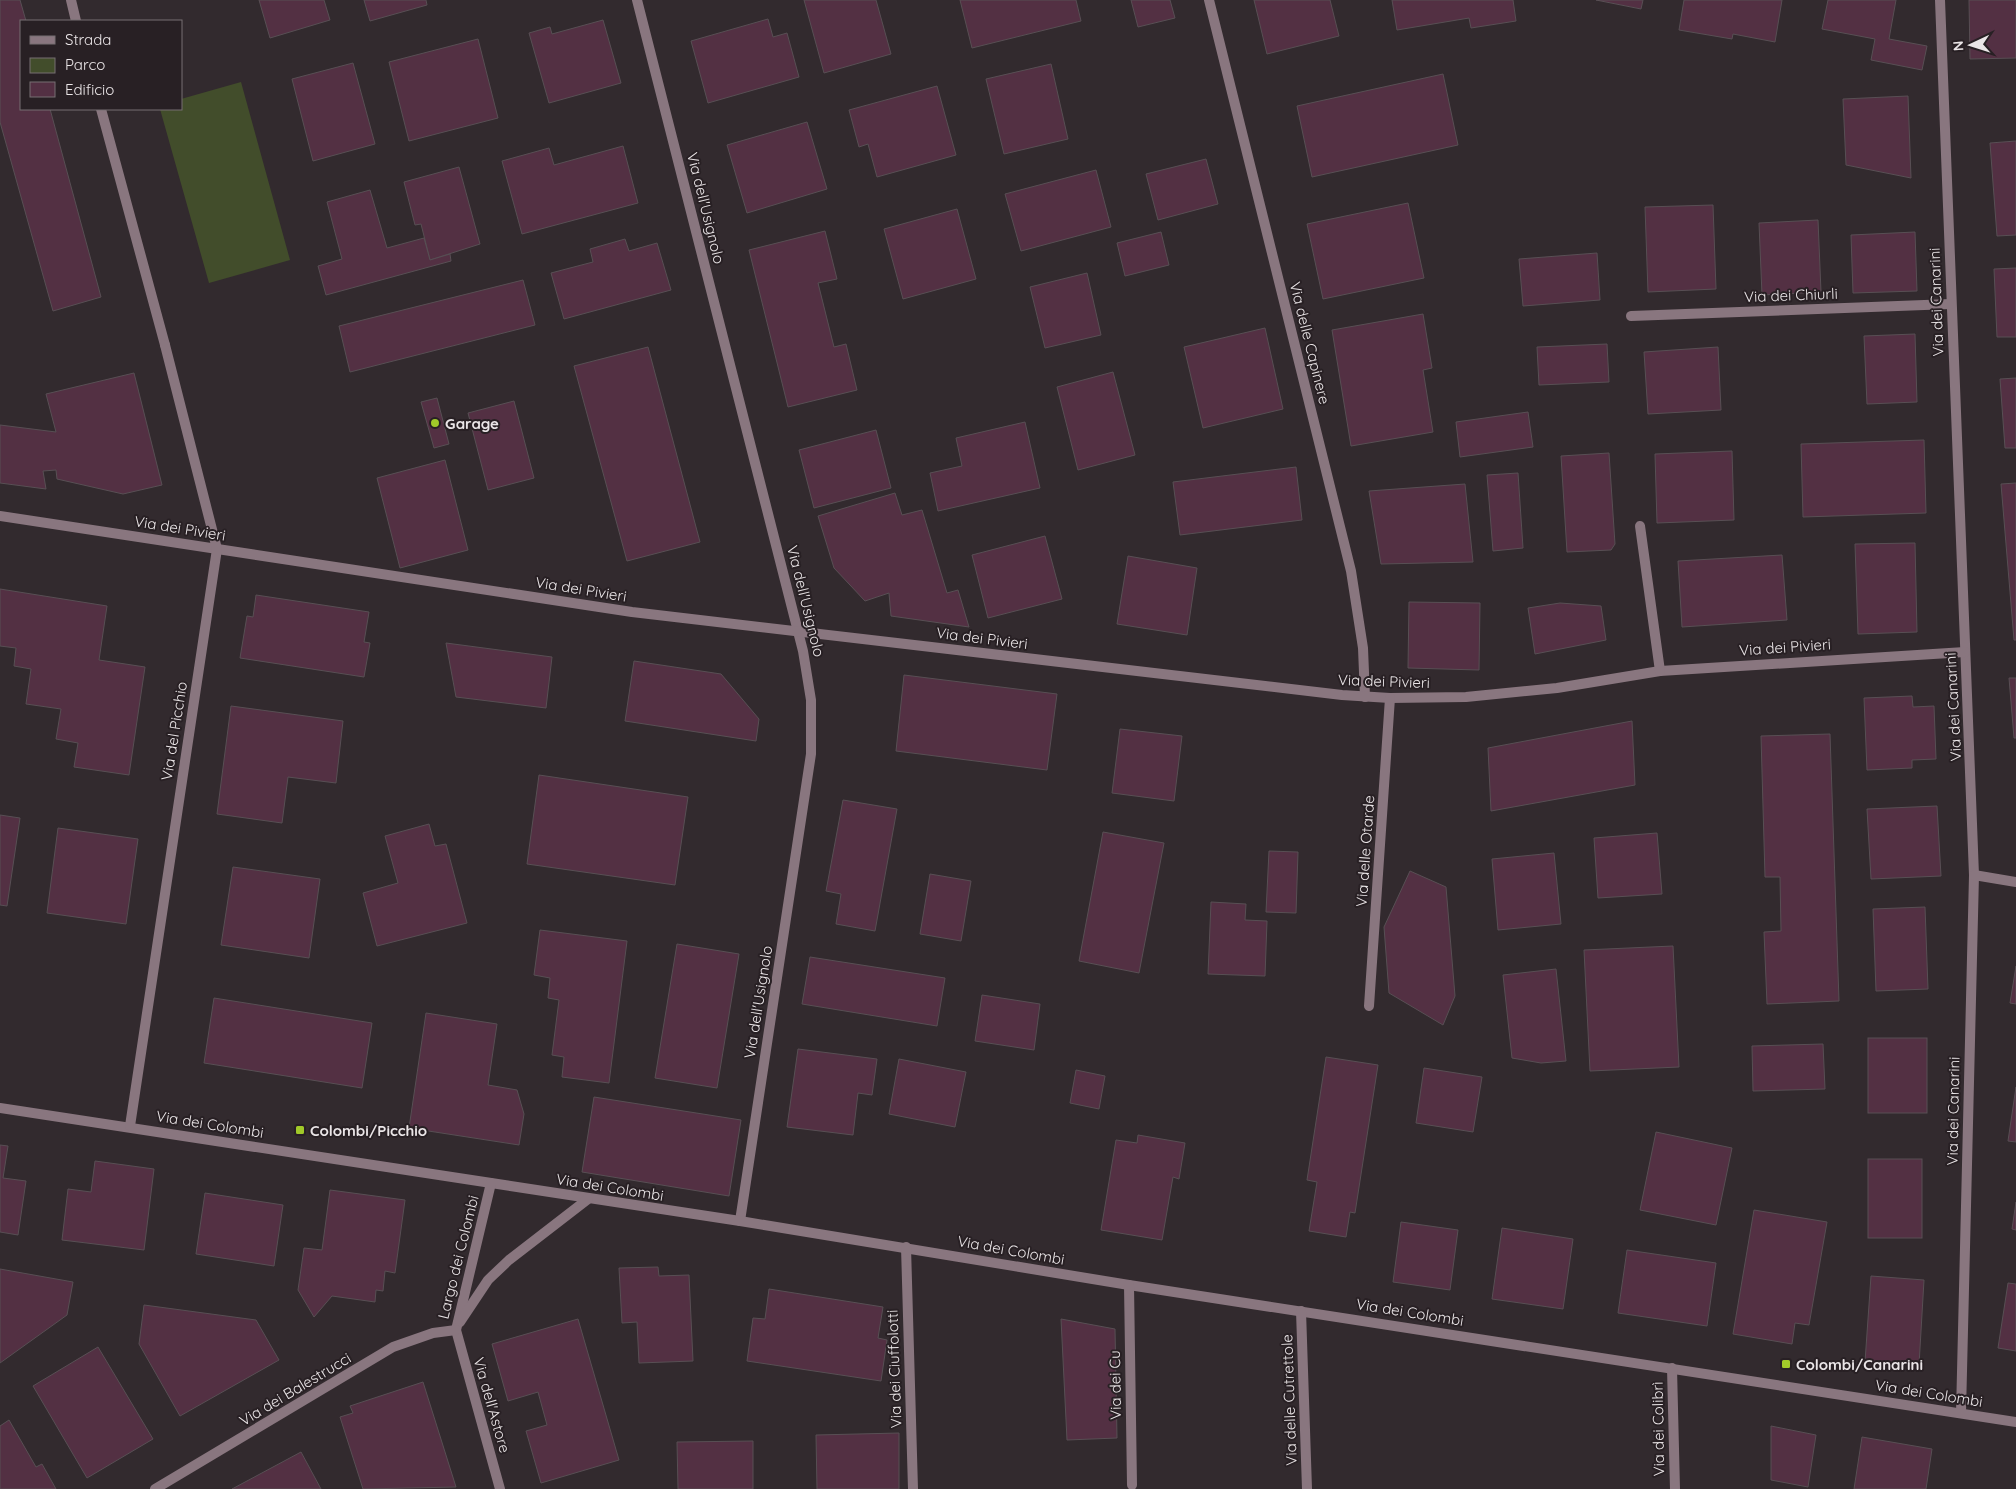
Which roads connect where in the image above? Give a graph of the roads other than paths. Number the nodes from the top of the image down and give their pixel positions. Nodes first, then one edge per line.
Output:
1 (71, 0) edge
2 (637, 0) edge
3 (1209, 0) edge
4 (1940, 0) edge
5 (76, 20) edge
6 (100, 110) edge
7 (1952, 304) junction
8 (1631, 316) dead end
9 (0, 516) edge
10 (1640, 526) dead end
11 (217, 549) junction
12 (798, 631) junction
13 (1965, 652) junction
14 (1660, 671) junction
15 (1365, 697) junction
16 (1390, 698) junction
17 (1974, 875) junction
18 (2016, 882) edge
19 (1369, 1006) dead end
20 (0, 1108) edge
21 (130, 1126) junction
22 (491, 1183) junction
23 (588, 1199) junction
24 (740, 1221) junction
25 (906, 1247) junction
26 (1129, 1285) junction
27 (1301, 1311) junction
28 (456, 1330) junction
29 (1672, 1368) junction
30 (1961, 1413) junction
31 (2016, 1422) edge
32 (1132, 1485) dead end
33 (155, 1489) edge
34 (500, 1489) edge
35 (913, 1489) edge
36 (1307, 1489) edge
37 (1675, 1489) edge

1 - 5 street
2 - 12 street, Via dell'Usignolo
3 - 15 street, Via delle Capinere
4 - 7 street, Via dei Canarini
6 - 11 street, Via del Picchio
7 - 8 street, Via dei Chiurli
7 - 13 street, Via dei Canarini
9 - 11 street, Via dei Pivieri
10 - 14 street
11 - 12 street, Via dei Pivieri
11 - 21 street, Via del Picchio
12 - 15 street, Via dei Pivieri
12 - 24 street, Via dell'Usignolo
13 - 14 street, Via dei Pivieri
13 - 17 street, Via dei Canarini
14 - 16 street, Via dei Pivieri
15 - 16 street, Via dei Pivieri
16 - 19 street, Via delle Otarde
17 - 18 street
17 - 30 street, Via dei Canarini
20 - 21 street, Via dei Colombi
21 - 22 street, Via dei Colombi
22 - 23 street, Via dei Colombi
22 - 28 street, Largo dei Colombi
23 - 24 street, Via dei Colombi
23 - 28 street, Largo dei Colombi
24 - 25 street, Via dei Colombi
25 - 26 street, Via dei Colombi
25 - 35 street, Via dei Ciuffolotti
26 - 27 street, Via dei Colombi
26 - 32 street, Via dei Cu
27 - 29 street, Via dei Colombi
27 - 36 street, Via delle Cutrettole
28 - 33 street, Via dei Balestrucci
28 - 34 street, Via dell'Astore
29 - 30 street, Via dei Colombi
29 - 37 street, Via dei Colibrì
30 - 31 street, Via dei Colombi

